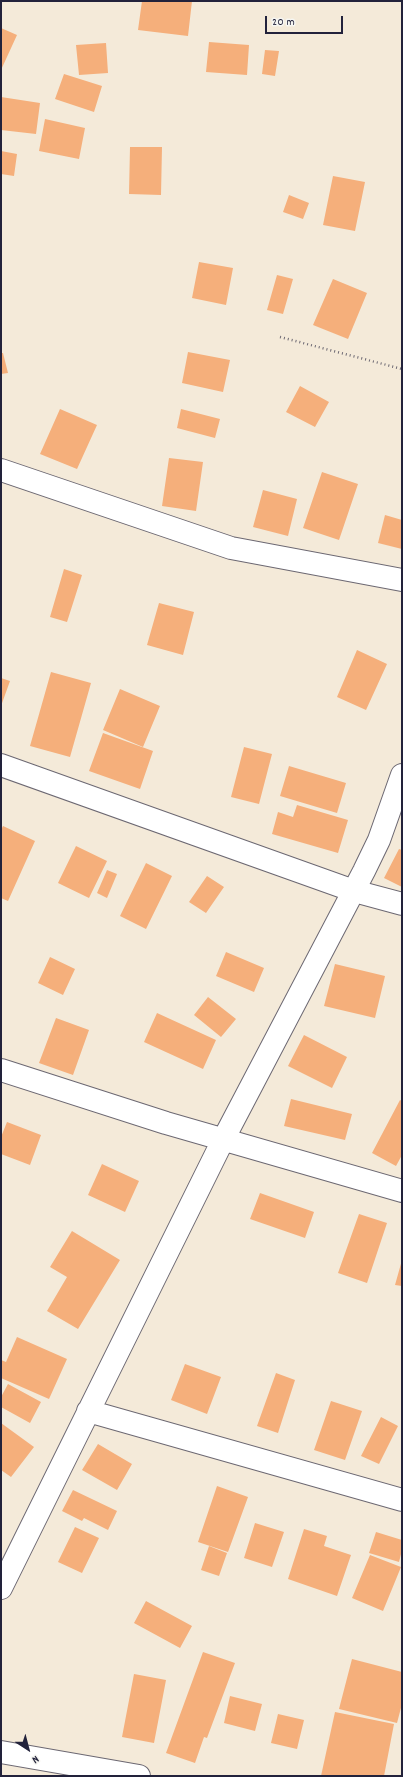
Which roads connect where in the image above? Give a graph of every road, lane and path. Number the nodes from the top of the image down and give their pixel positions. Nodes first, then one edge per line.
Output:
1 (280, 337) dead end
2 (402, 369) edge
3 (1, 470) edge
4 (402, 580) edge
5 (1, 765) edge
6 (402, 775) edge
7 (354, 891) junction
8 (402, 904) edge
9 (1, 1070) edge
10 (223, 1140) junction
11 (402, 1191) edge
12 (88, 1410) junction
13 (402, 1500) edge
14 (1, 1588) edge
15 (1, 1752) edge
16 (139, 1776) edge

1 - 2 path
3 - 4 street
5 - 7 street
6 - 7 street
7 - 8 street
7 - 10 street
9 - 10 street
10 - 11 street
10 - 12 street
12 - 13 street
12 - 14 street
15 - 16 street

